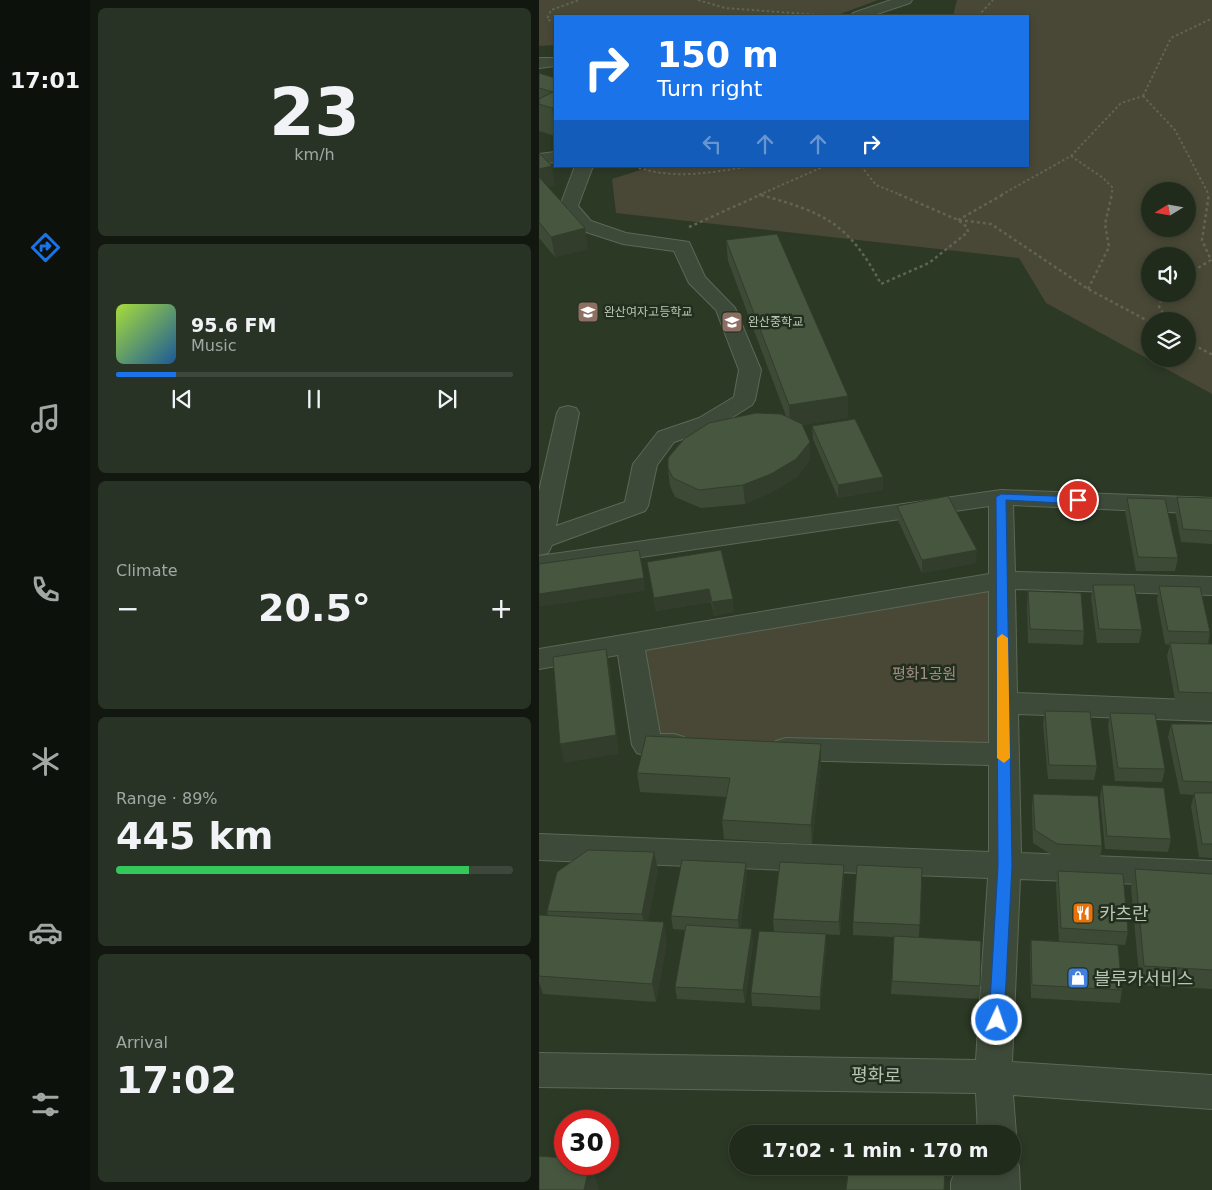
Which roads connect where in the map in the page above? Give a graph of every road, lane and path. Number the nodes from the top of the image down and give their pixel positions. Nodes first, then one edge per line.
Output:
1 (579, 0) edge
2 (698, 0) edge
3 (905, 0) edge
4 (993, 0) edge
5 (820, 15) edge
6 (861, 15) edge
7 (979, 15) edge
8 (1212, 18) edge
9 (554, 23) edge
10 (554, 62) edge
11 (539, 63) edge
12 (1143, 96) junction
13 (1071, 156) junction
14 (554, 157) edge
15 (539, 159) edge
16 (584, 167) edge
17 (636, 167) edge
18 (744, 167) edge
19 (823, 167) edge
20 (862, 167) edge
21 (761, 195) junction
22 (958, 220) junction
23 (654, 242) junction
24 (1196, 270) edge
25 (1089, 289) junction
26 (1141, 317) edge
27 (1196, 347) edge
28 (1212, 356) edge
29 (568, 413) dead end
30 (1001, 497) junction
31 (1212, 506) edge
32 (539, 550) edge
33 (1002, 580) junction
34 (1212, 586) edge
35 (630, 644) junction
36 (539, 659) edge
37 (1003, 703) junction
38 (1212, 711) edge
39 (697, 746) edge
40 (756, 748) edge
41 (1003, 754) junction
42 (539, 847) edge
43 (1005, 866) junction
44 (1212, 874) edge
45 (539, 1070) edge
46 (993, 1077) junction
47 (1212, 1092) edge
48 (996, 1125) edge

1 - 9 path
2 - 5 path
3 - 6 street
4 - 7 path
8 - 12 path
10 - 11 street
12 - 13 path
12 - 24 path
13 - 22 path
13 - 25 path
14 - 15 street
16 - 23 street
17 - 18 path
19 - 21 path
20 - 22 path
21 - 22 path
21 - 23 path
22 - 25 path
23 - 32 street
25 - 26 path
27 - 28 path
29 - 32 street
30 - 31 street
30 - 32 street
30 - 33 street
33 - 34 street
33 - 35 street
33 - 37 street
35 - 36 street
35 - 39 street
37 - 38 street
37 - 41 street
40 - 41 street
41 - 43 street
42 - 43 street
43 - 44 street
43 - 46 street
45 - 46 street, 평화로
46 - 47 street, 평화로
46 - 48 street

